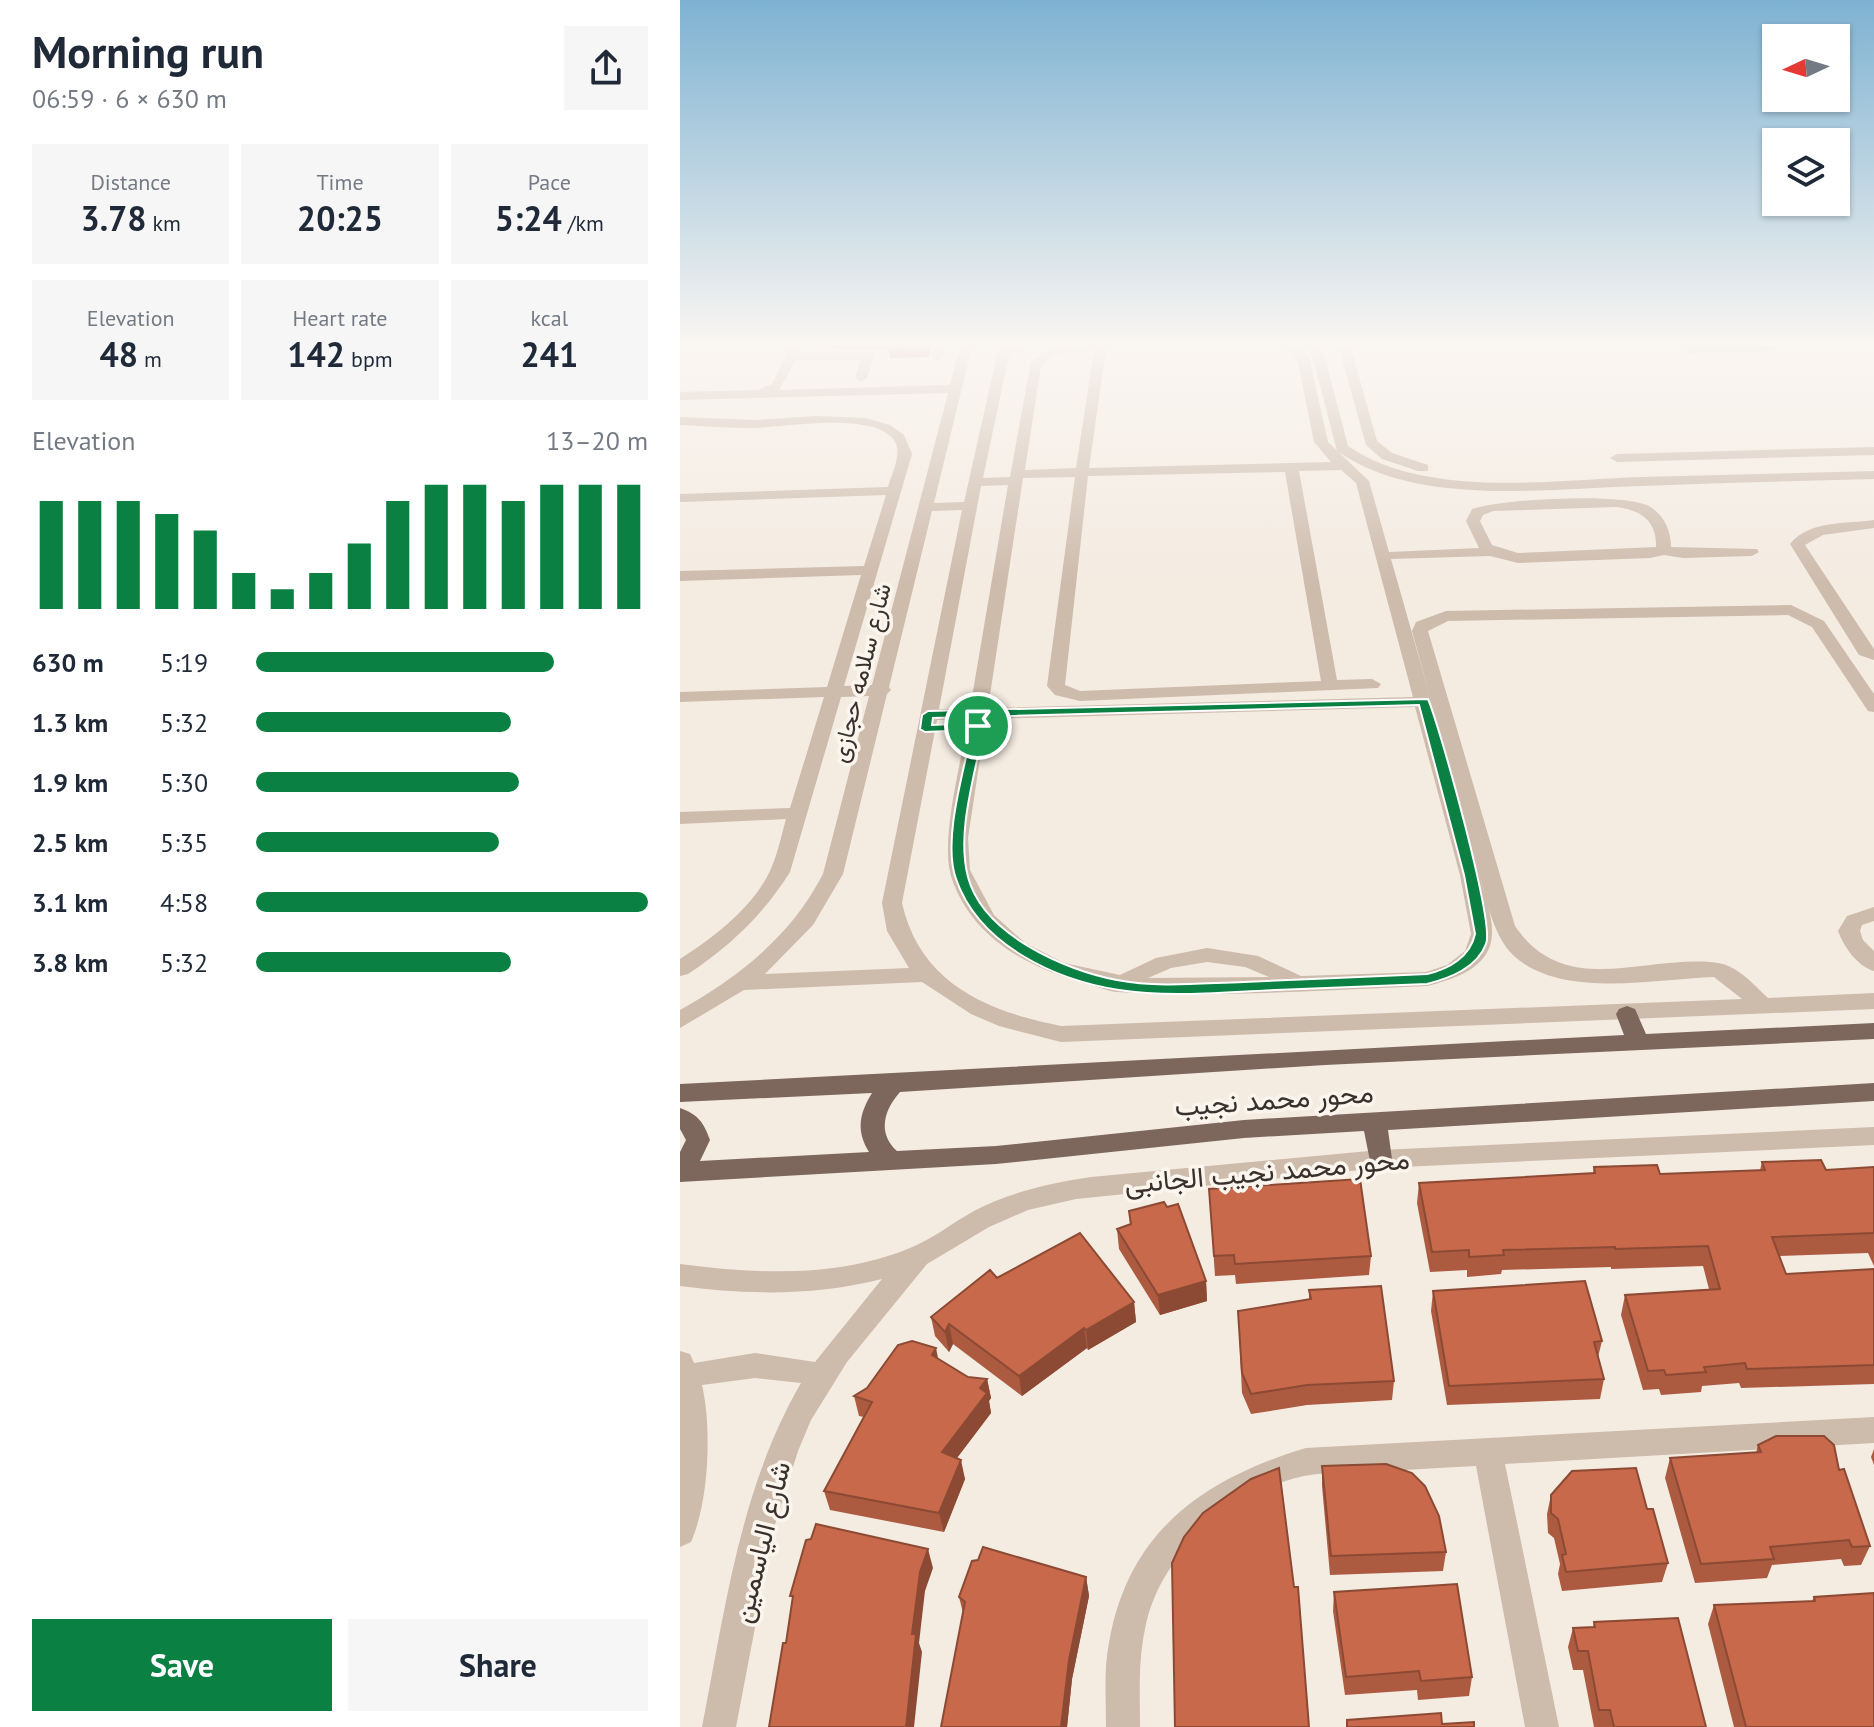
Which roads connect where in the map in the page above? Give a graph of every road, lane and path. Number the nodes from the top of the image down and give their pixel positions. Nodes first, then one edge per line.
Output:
1 (867, 423) edge
2 (931, 423) edge
3 (988, 423) edge
4 (1026, 423) edge
5 (1089, 423) edge
6 (1317, 423) edge
7 (1335, 423) edge
8 (1366, 423) edge
9 (1874, 451) edge
10 (1617, 458) dead end
11 (1344, 466) junction
12 (1291, 467) junction
13 (1083, 472) junction
14 (1873, 473) edge
15 (1018, 475) junction
16 (976, 477) junction
17 (1502, 479) junction
18 (1562, 484) junction
19 (1536, 485) junction
20 (894, 491) junction
21 (680, 498) edge
22 (1572, 504) junction
23 (1544, 505) junction
24 (971, 506) junction
25 (928, 507) junction
26 (1874, 524) edge
27 (1663, 550) junction
28 (1490, 552) junction
29 (1752, 552) dead end
30 (1394, 555) dead end
31 (871, 570) junction
32 (680, 576) edge
33 (1874, 655) edge
34 (1372, 684) dead end
35 (1330, 686) junction
36 (882, 690) junction
37 (835, 692) junction
38 (680, 697) edge
39 (1424, 702) junction
40 (1874, 707) edge
41 (979, 720) junction
42 (927, 722) junction
43 (799, 813) junction
44 (680, 818) edge
45 (1874, 914) edge
46 (1874, 964) edge
47 (680, 969) edge
48 (929, 974) junction
49 (740, 983) junction
50 (1298, 984) junction
51 (1118, 985) junction
52 (1874, 1001) edge
53 (1764, 1006) junction
54 (1627, 1014) junction
55 (680, 1020) edge
56 (1874, 1031) edge
57 (1638, 1042) junction
58 (894, 1084) junction
59 (1874, 1092) edge
60 (680, 1093) edge
61 (680, 1117) edge
62 (1375, 1121) junction
63 (1874, 1136) edge
64 (1380, 1159) junction
65 (892, 1161) junction
66 (680, 1169) edge
67 (920, 1256) junction
68 (680, 1275) edge
69 (684, 1370) edge
70 (823, 1377) junction
71 (1874, 1430) edge
72 (1488, 1452) junction
73 (680, 1532) edge
74 (719, 1727) edge
75 (1123, 1727) edge
76 (1542, 1727) edge

1 - 20 street
2 - 25 street, شارع سلامه حجازى
3 - 16 street
4 - 15 street
5 - 13 street
6 - 11 street
7 - 17 street
8 - 17 street
9 - 10 street
11 - 12 street
11 - 39 street
12 - 13 street
12 - 35 street
13 - 15 street
13 - 35 street
14 - 17 street
14 - 18 street
15 - 16 street
15 - 41 street
16 - 24 street
17 - 19 street
18 - 19 street
18 - 22 street
19 - 23 street
20 - 21 street
20 - 31 street
22 - 23 street
22 - 27 street
23 - 28 street
24 - 25 street
24 - 42 street
25 - 36 street, شارع سلامه حجازى
26 - 33 street
27 - 28 street
27 - 29 street
28 - 30 street
31 - 32 street
31 - 37 street
34 - 35 street
36 - 37 street
36 - 49 street, شارع سلامه حجازى
37 - 38 street
37 - 43 street
39 - 41 street
39 - 50 street
40 - 53 street
41 - 42 street
41 - 51 street
42 - 48 street
43 - 44 street
43 - 47 street
45 - 46 street
48 - 49 street
48 - 54 street
49 - 55 street
50 - 51 street
50 - 51 street
52 - 53 street
53 - 54 street
54 - 57 main road
56 - 57 main road, محور محمد نجيب
57 - 58 main road, محور محمد نجيب
58 - 60 main road, محور محمد نجيب
58 - 65 main road
59 - 62 main road, محور محمد نجيب
61 - 66 main road
62 - 64 main road
62 - 65 main road, محور محمد نجيب
63 - 64 street, محور محمد نجيب الجانبى
64 - 67 street, محور محمد نجيب الجانبى
65 - 66 main road, محور محمد نجيب
67 - 68 street, محور محمد نجيب الجانبى
67 - 70 street, شارع الياسمين
69 - 70 street
69 - 73 street
70 - 74 street, شارع الياسمين
71 - 72 street
72 - 75 street
72 - 76 street

